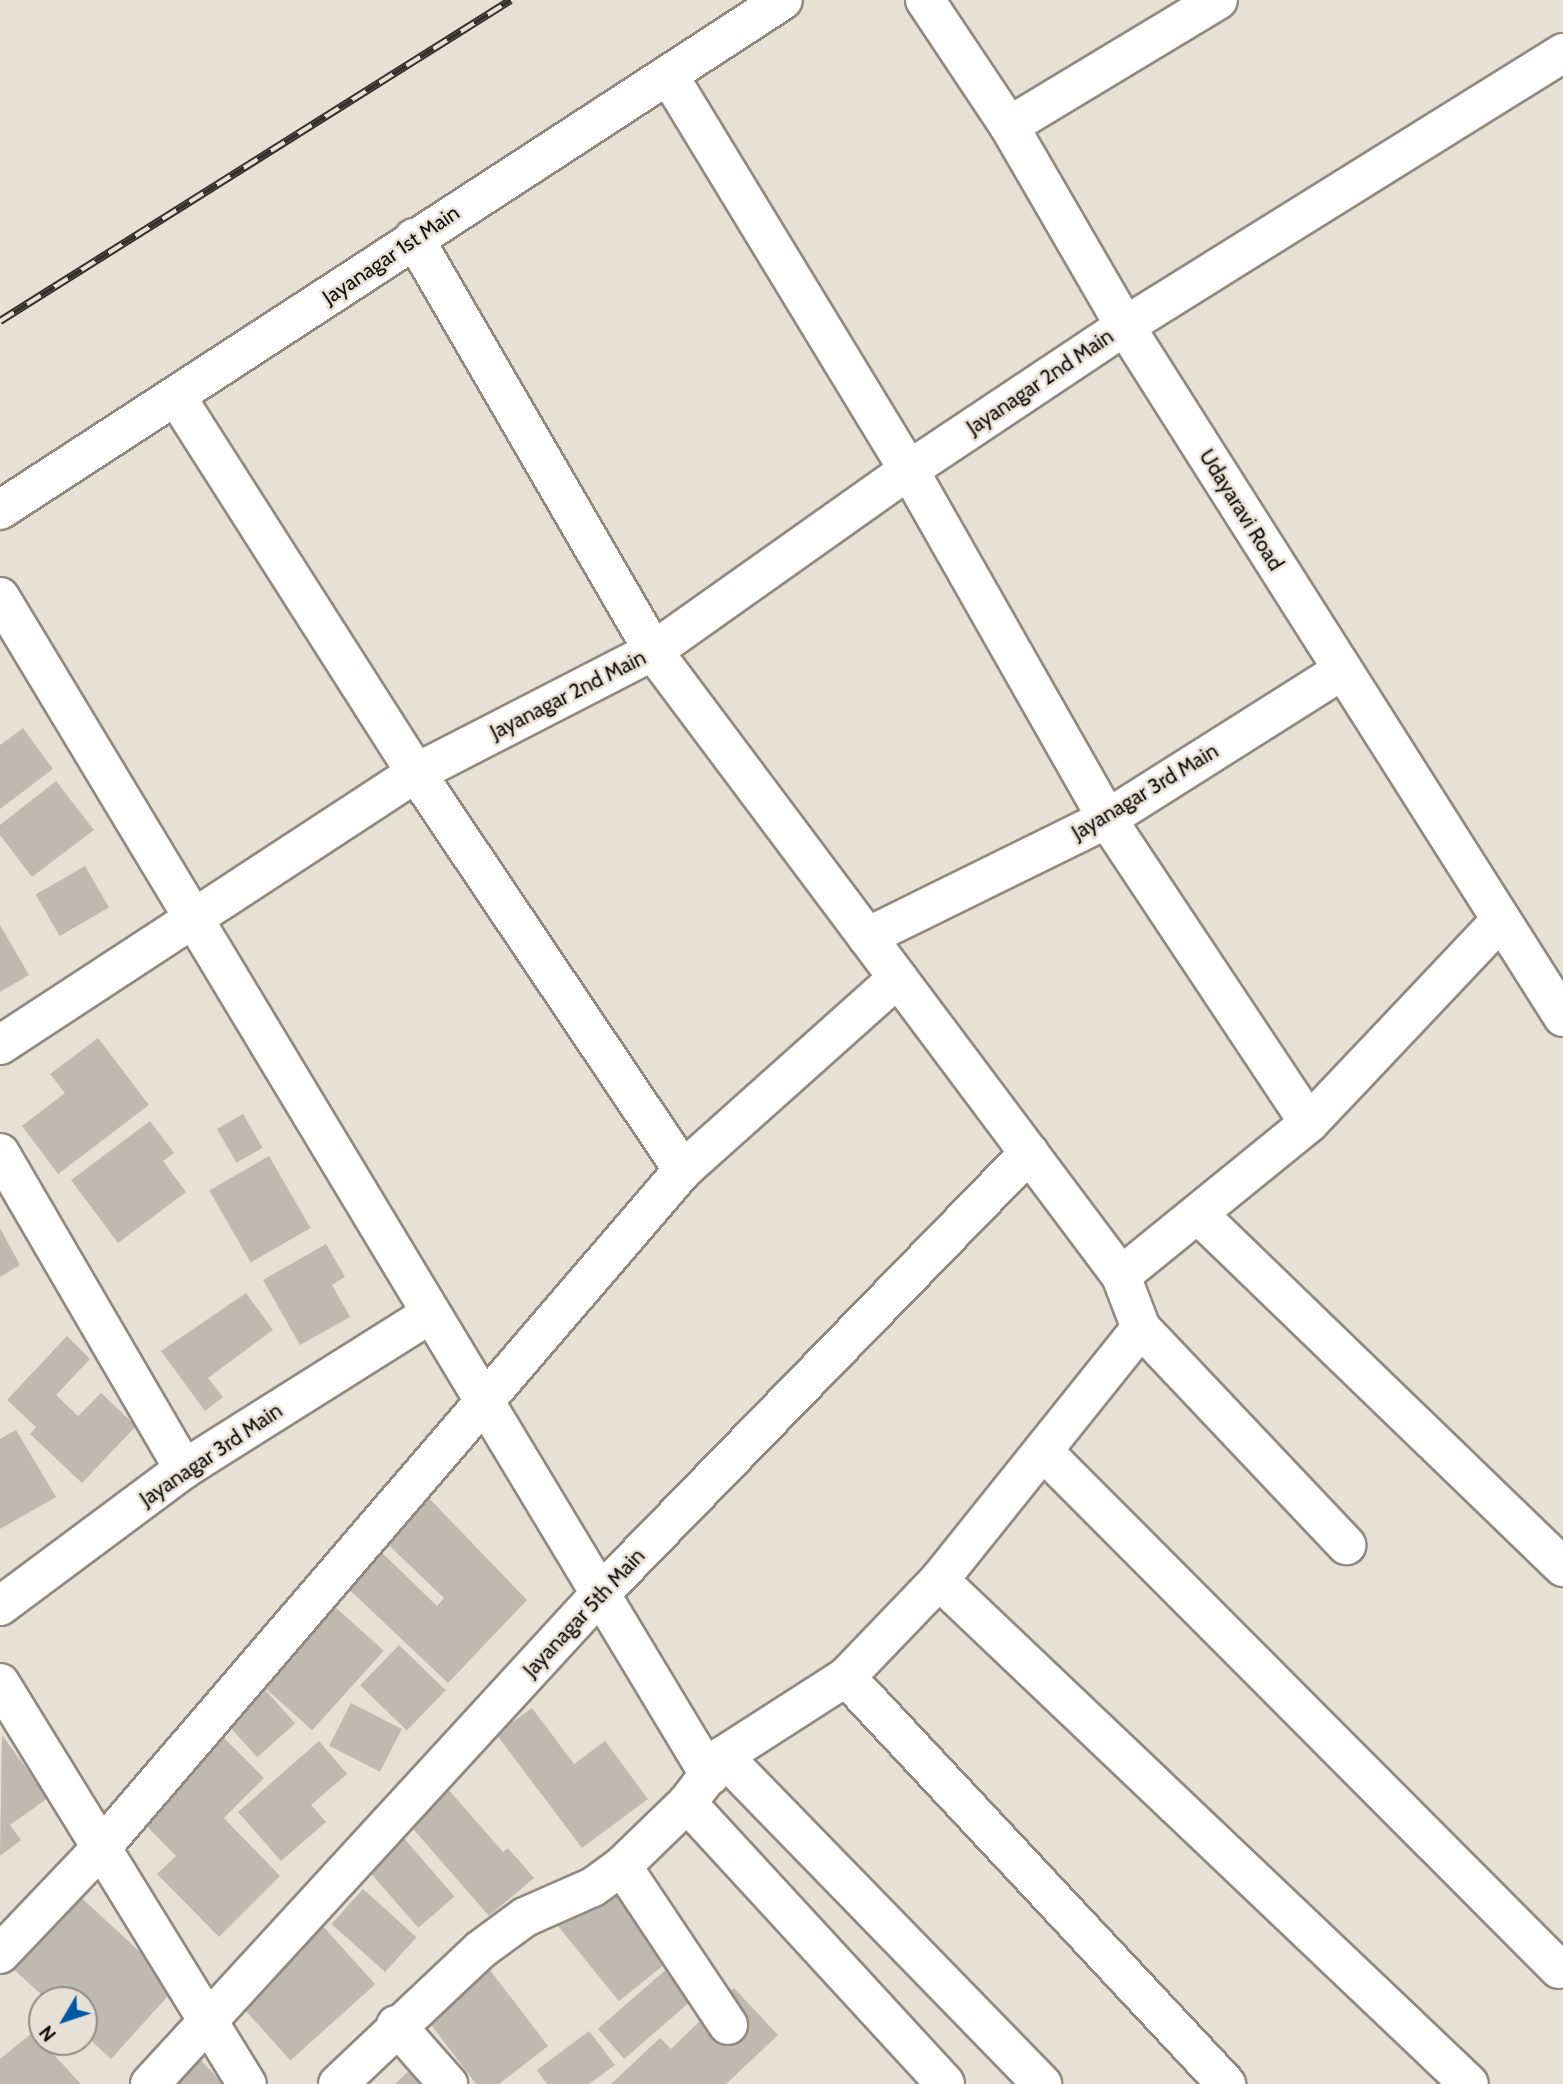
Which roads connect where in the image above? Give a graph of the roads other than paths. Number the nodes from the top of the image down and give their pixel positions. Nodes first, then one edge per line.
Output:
1 (783, 0) edge
2 (925, 0) edge
3 (1218, 0) edge
4 (1563, 53) edge
5 (669, 76) junction
6 (1009, 126) junction
7 (414, 238) junction
8 (1125, 326) junction
9 (178, 399) junction
10 (909, 470) junction
11 (0, 510) edge
12 (0, 597) edge
13 (653, 651) junction
14 (1341, 671) junction
15 (416, 774) junction
16 (1107, 819) junction
17 (192, 919) junction
18 (1501, 920) junction
19 (867, 937) junction
20 (898, 978) junction
21 (1563, 1017) edge
22 (0, 1045) edge
23 (1309, 1123) junction
24 (0, 1153) edge
25 (1029, 1153) junction
26 (683, 1170) junction
27 (1198, 1214) junction
28 (1121, 1276) junction
29 (429, 1315) junction
30 (1141, 1328) junction
31 (482, 1400) junction
32 (1042, 1451) junction
33 (184, 1469) junction
34 (1346, 1545) dead end
35 (1563, 1567) edge
36 (939, 1580) junction
37 (599, 1595) junction
38 (0, 1606) edge
39 (846, 1677) junction
40 (0, 1683) edge
41 (707, 1778) junction
42 (101, 1848) junction
43 (622, 1866) junction
44 (0, 1954) edge
45 (1559, 1969) dead end
46 (210, 2024) junction
47 (396, 2025) junction
48 (728, 2025) dead end
49 (150, 2084) edge
50 (247, 2084) edge
51 (338, 2084) edge
52 (448, 2084) edge
53 (945, 2084) edge
54 (1042, 2084) edge
55 (1226, 2084) edge
56 (1469, 2084) edge

1 - 5 street, Jayanagar 1st Main
2 - 6 street, Udayaravi Road
3 - 6 street
4 - 8 street, Jayanagar 2nd Main
5 - 7 street, Jayanagar 1st Main
5 - 10 street
6 - 8 street, Udayaravi Road
7 - 9 street, Jayanagar 1st Main
7 - 13 street
8 - 10 street, Jayanagar 2nd Main
8 - 14 street, Udayaravi Road
9 - 11 street, Jayanagar 1st Main
9 - 15 street
10 - 13 street, Jayanagar 2nd Main
10 - 16 street
12 - 17 street
13 - 15 street, Jayanagar 2nd Main
13 - 19 street
14 - 16 street, Jayanagar 3rd Main
14 - 18 street, Udayaravi Road
15 - 17 street, Jayanagar 2nd Main
15 - 26 street
16 - 19 street, Jayanagar 3rd Main
16 - 23 street
17 - 22 street, Jayanagar 2nd Main
17 - 29 street
18 - 21 street, Udayaravi Road
18 - 23 street
19 - 20 street
20 - 25 street
20 - 26 street
23 - 27 street
24 - 33 street
25 - 28 street
25 - 37 street, Jayanagar 5th Main
26 - 31 street
27 - 28 street
27 - 35 street
28 - 30 street
29 - 31 street
29 - 33 street, Jayanagar 3rd Main
30 - 32 street
30 - 34 street
31 - 37 street
31 - 42 street
32 - 36 street
32 - 45 street
33 - 38 street, Jayanagar 3rd Main
36 - 39 street
36 - 56 street
37 - 41 street
37 - 46 street, Jayanagar 5th Main
39 - 41 street
39 - 55 street
40 - 42 street
41 - 43 street
41 - 53 street
41 - 54 street
42 - 44 street
42 - 46 street
43 - 47 street
43 - 48 street
46 - 49 street, Jayanagar 5th Main
46 - 50 street
47 - 51 street
47 - 52 street

